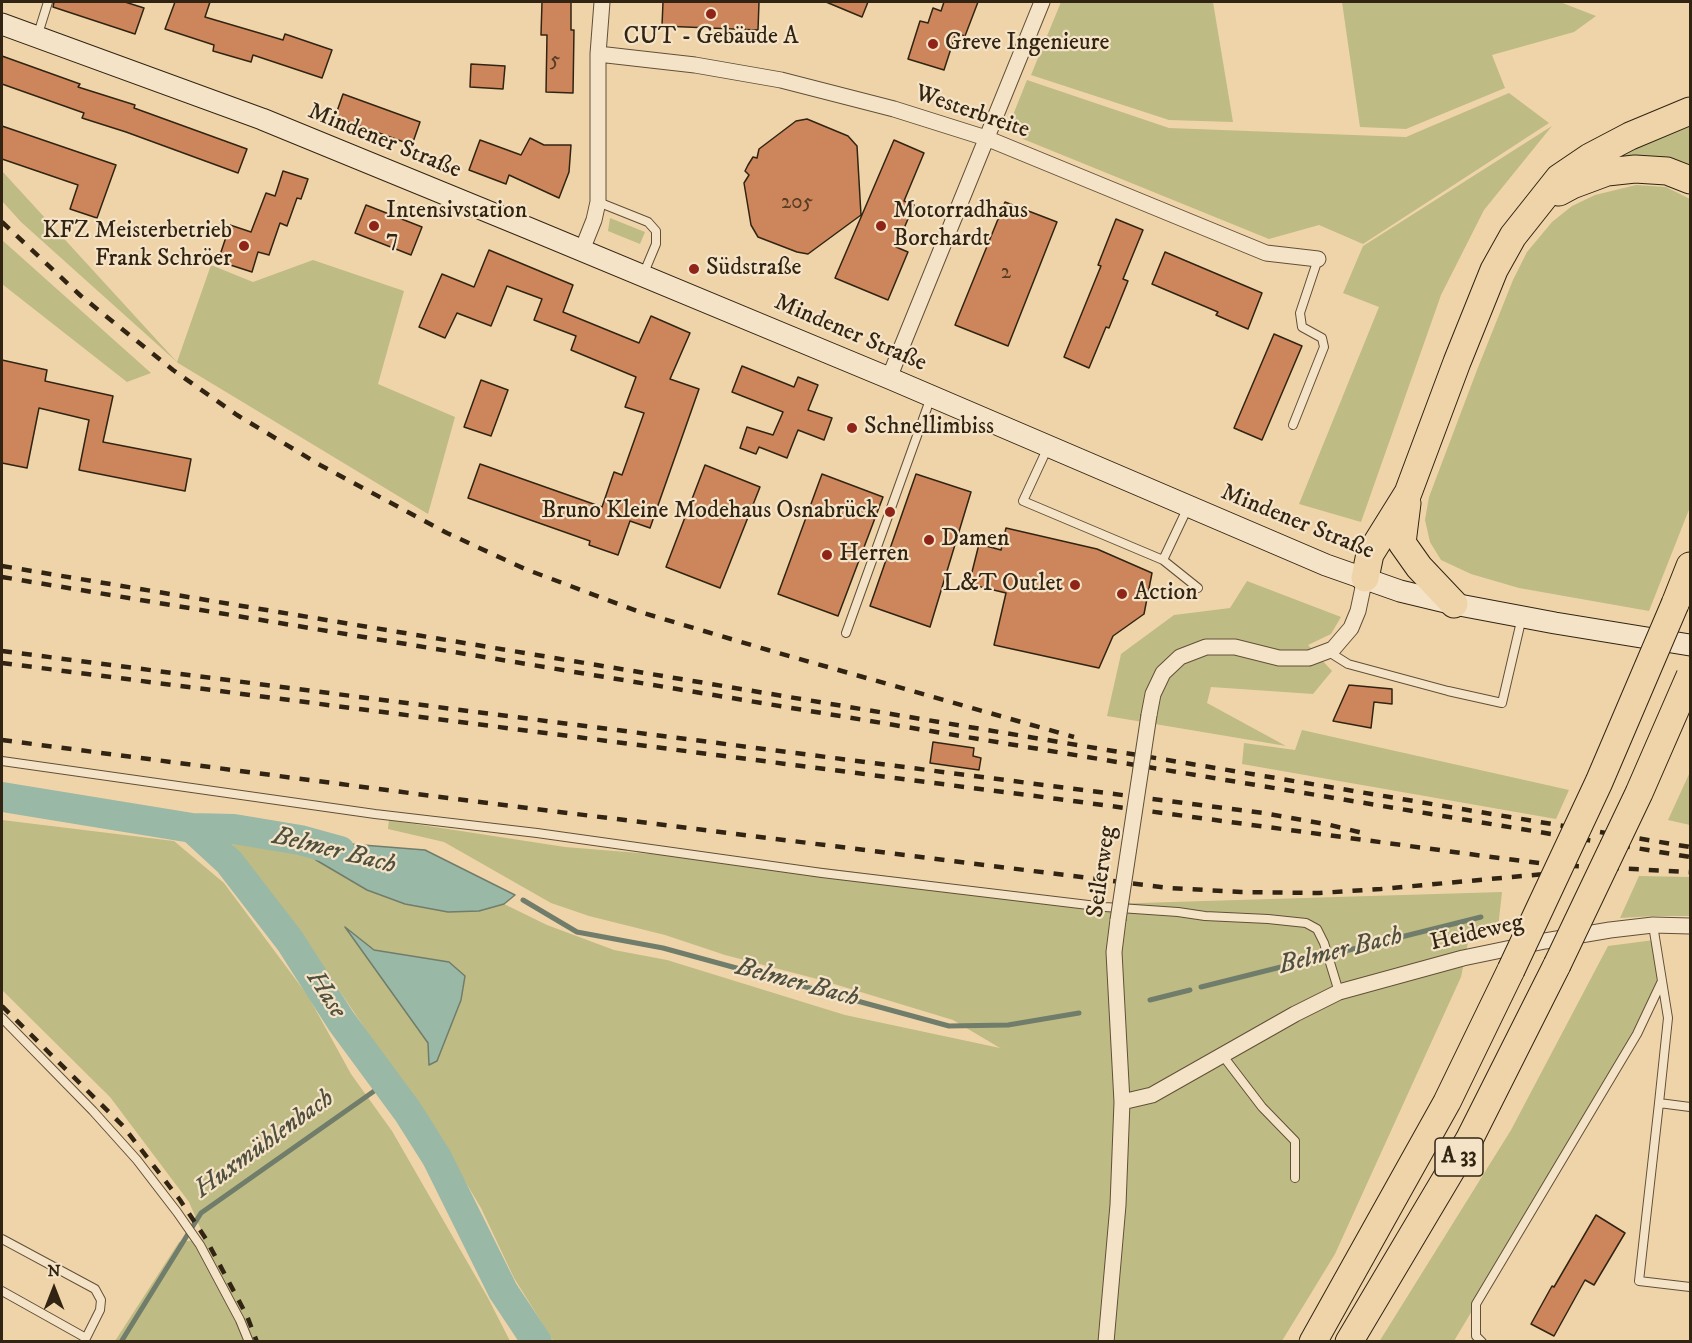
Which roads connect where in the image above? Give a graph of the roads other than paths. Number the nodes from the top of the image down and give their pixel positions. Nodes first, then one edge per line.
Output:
1 (48, 2) edge
2 (602, 2) edge
3 (1042, 2) edge
4 (2, 24) edge
5 (37, 37) junction
6 (598, 54) junction
7 (1690, 111) edge
8 (986, 138) junction
9 (1690, 180) edge
10 (598, 202) junction
11 (1535, 207) junction
12 (582, 250) junction
13 (1318, 259) joint
14 (643, 275) junction
15 (889, 378) junction
16 (931, 396) junction
17 (1293, 425) dead end
18 (1048, 445) junction
19 (1408, 493) junction
20 (1189, 506) junction
21 (1402, 543) junction
22 (1163, 560) junction
23 (1690, 566) edge
24 (1365, 578) junction
25 (1198, 588) dead end
26 (1455, 604) junction
27 (1522, 616) junction
28 (846, 633) dead end
29 (1690, 645) edge
30 (1328, 651) junction
31 (1690, 676) edge
32 (2, 761) edge
33 (1653, 925) junction
34 (1690, 926) edge
35 (1662, 981) junction
36 (1339, 992) junction
37 (2, 1018) edge
38 (1223, 1056) junction
39 (1122, 1102) junction
40 (1659, 1103) junction
41 (1690, 1107) edge
42 (1294, 1178) dead end
43 (2, 1239) edge
44 (1690, 1287) edge
45 (2, 1291) edge
46 (85, 1340) edge
47 (249, 1341) edge
48 (1106, 1341) edge
49 (1313, 1341) edge
50 (1349, 1341) edge
51 (1482, 1341) edge

1 - 5 lane
2 - 6 street
3 - 8 street
4 - 5 main road, Mindener Straße
5 - 12 main road, Mindener Straße
6 - 8 street, Westerbreite
6 - 10 street
7 - 11 highway
8 - 13 street, Westerbreite
8 - 15 street
9 - 11 highway
10 - 12 street
10 - 14 lane
11 - 19 highway
12 - 14 main road, Mindener Straße
13 - 17 lane
14 - 15 main road, Mindener Straße
15 - 16 main road, Mindener Straße
16 - 18 main road, Mindener Straße
16 - 28 lane
18 - 20 main road, Mindener Straße
18 - 22 lane
19 - 21 highway
19 - 24 highway
20 - 22 lane
20 - 24 main road, Mindener Straße
21 - 24 highway
21 - 26 highway
22 - 25 lane
23 - 49 highway, A 33, bridge
24 - 26 main road, Mindener Straße
24 - 30 street
26 - 27 main road, Mindener Straße
27 - 29 main road, Mindener Straße
27 - 30 lane
30 - 39 street, Seilerweg, bridge
31 - 50 highway, A 33, bridge
32 - 36 lane
33 - 34 street, Heideweg
33 - 35 lane
33 - 36 street, Heideweg
35 - 40 lane
35 - 51 lane
36 - 38 street, Heideweg
37 - 47 lane
38 - 39 street, Heideweg
38 - 42 lane
39 - 48 street, Seilerweg
40 - 41 lane
40 - 44 lane
43 - 46 lane
45 - 46 lane

